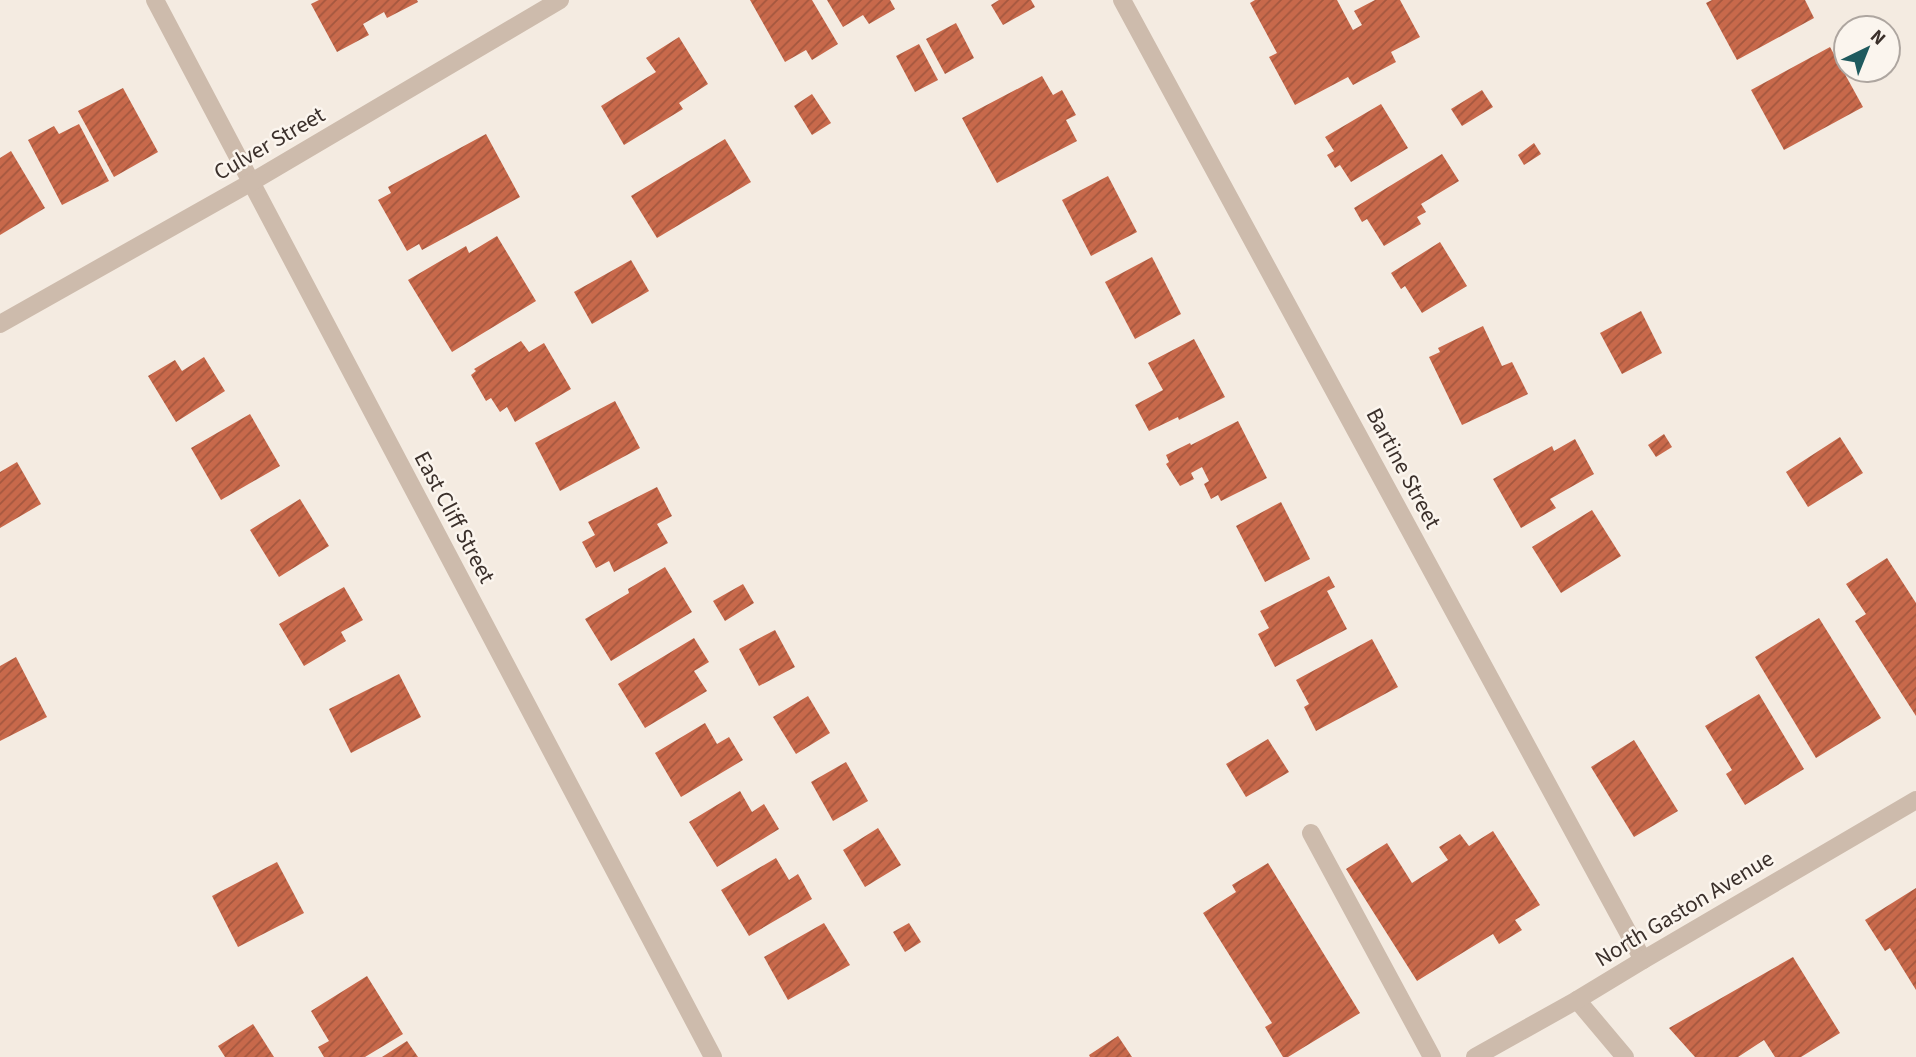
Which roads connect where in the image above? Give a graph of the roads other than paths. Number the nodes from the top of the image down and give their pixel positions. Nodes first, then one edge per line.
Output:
1 (155, 0) edge
2 (560, 0) edge
3 (1122, 0) edge
4 (250, 183) junction
5 (0, 324) edge
6 (1916, 800) edge
7 (1311, 833) dead end
8 (1643, 960) junction
9 (1577, 1000) junction
10 (713, 1057) edge
11 (1432, 1057) edge
12 (1475, 1057) edge
13 (1625, 1057) edge

1 - 4 street, East Cliff Street
2 - 4 street, Culver Street
3 - 8 street, Bartine Street
4 - 5 street, Culver Street
4 - 10 street, East Cliff Street
6 - 8 street, North Gaston Avenue
7 - 11 street
8 - 9 street, North Gaston Avenue
9 - 12 street, North Gaston Avenue
9 - 13 street

